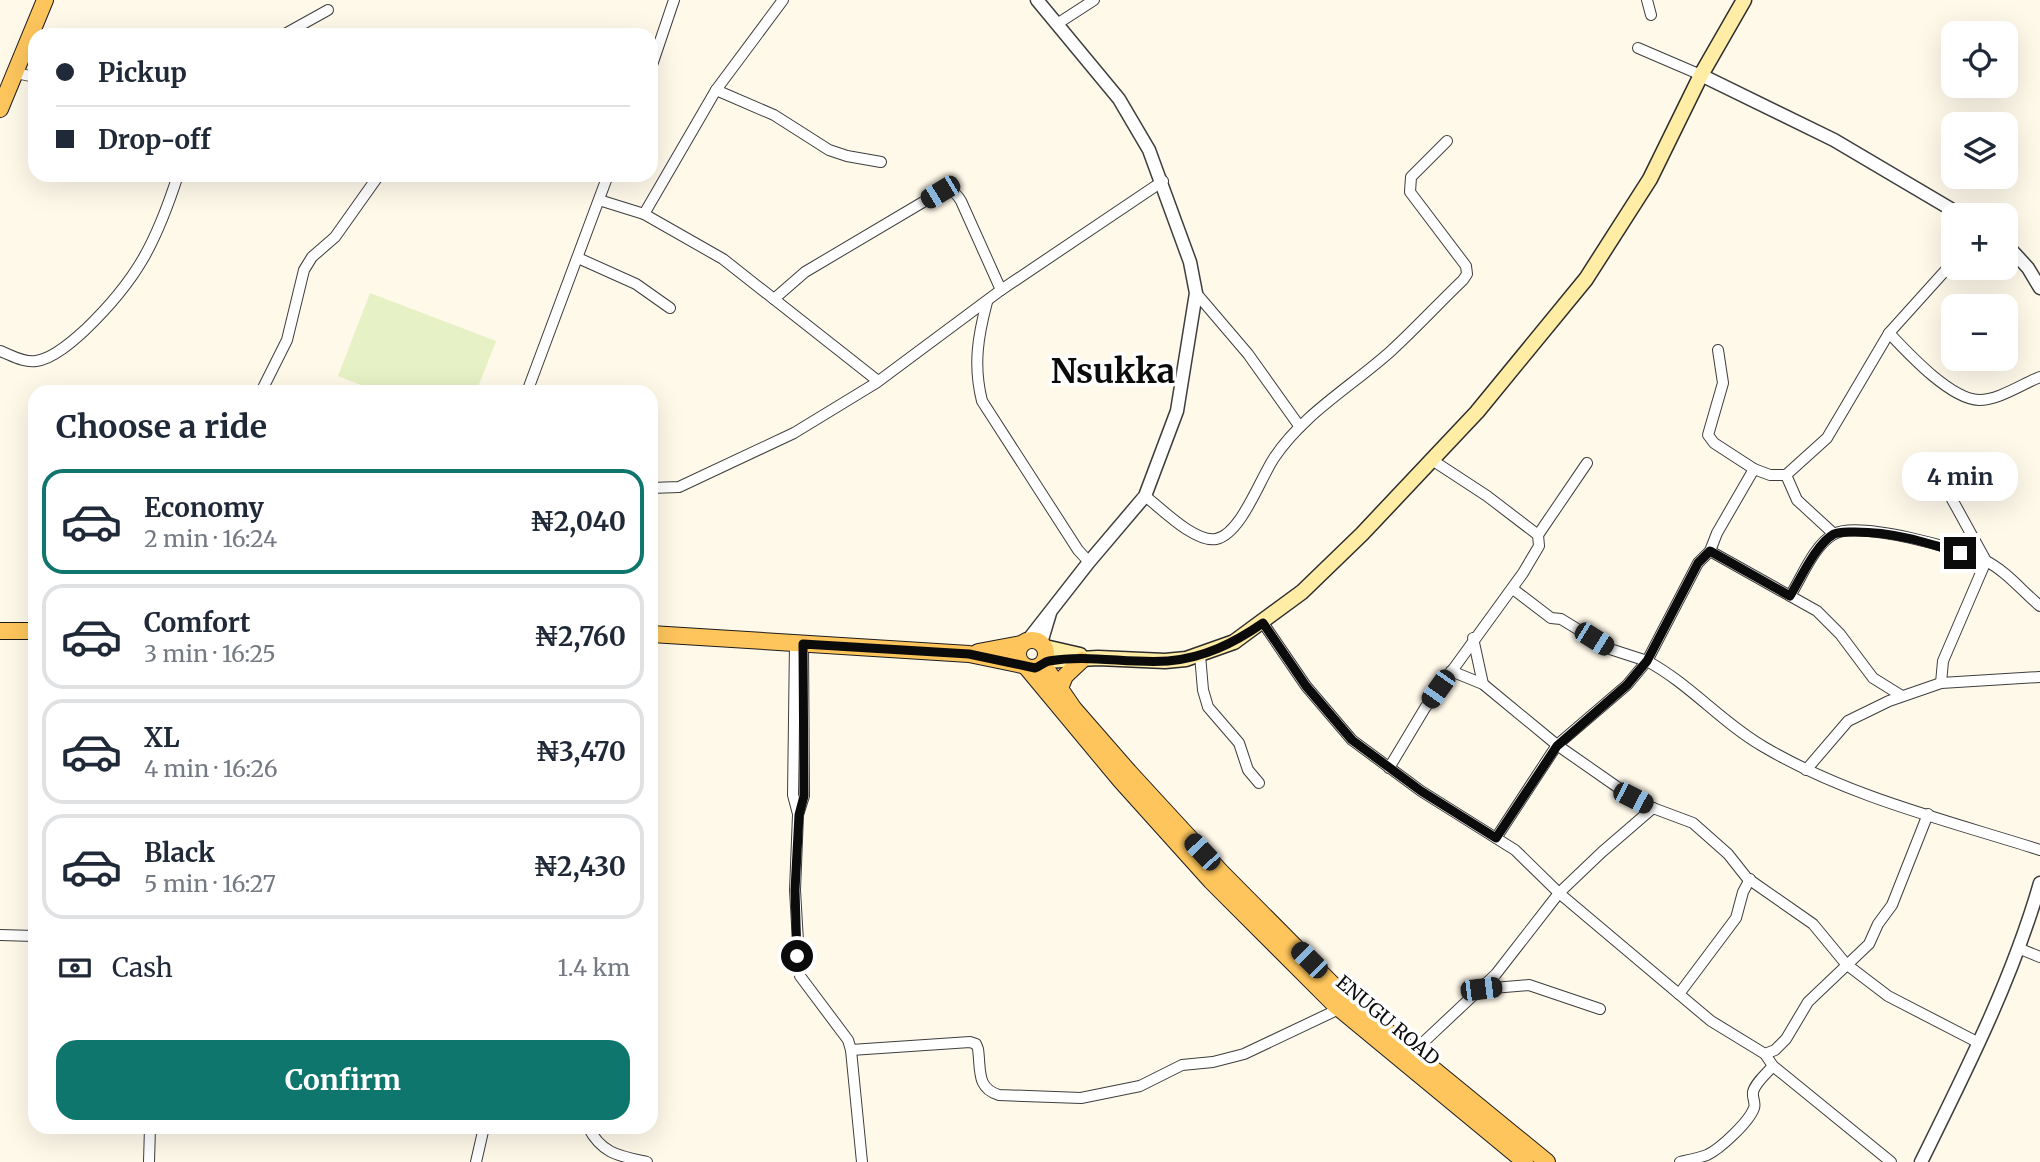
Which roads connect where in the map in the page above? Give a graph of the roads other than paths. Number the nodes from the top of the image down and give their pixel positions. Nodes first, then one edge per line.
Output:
1 (45, 0) edge
2 (674, 0) edge
3 (783, 0) edge
4 (1037, 0) edge
5 (1094, 0) edge
6 (1647, 0) edge
7 (1744, 0) edge
8 (328, 10) dead end
9 (1651, 15) dead end
10 (1057, 24) junction
11 (34, 28) edge
12 (296, 28) edge
13 (28, 43) edge
14 (658, 47) edge
15 (1638, 48) dead end
16 (16, 73) junction
17 (1702, 75) junction
18 (28, 76) edge
19 (716, 89) junction
20 (0, 109) edge
21 (1447, 141) dead end
22 (881, 162) dead end
23 (1163, 181) junction
24 (176, 182) edge
25 (374, 182) edge
26 (605, 182) edge
27 (598, 200) junction
28 (1941, 203) edge
29 (644, 215) junction
30 (2018, 257) edge
31 (578, 258) junction
32 (1941, 275) edge
33 (2040, 288) edge
34 (1001, 290) junction
35 (1196, 293) junction
36 (774, 299) junction
37 (987, 302) junction
38 (670, 308) dead end
39 (963, 320) junction
40 (1889, 332) junction
41 (977, 337) junction
42 (1718, 349) dead end
43 (0, 351) edge
44 (2040, 377) edge
45 (878, 381) junction
46 (264, 385) edge
47 (530, 385) edge
48 (1300, 427) junction
49 (1432, 460) junction
50 (1587, 463) dead end
51 (1754, 469) junction
52 (1786, 475) junction
53 (658, 488) edge
54 (1948, 492) dead end
55 (1145, 496) junction
56 (1834, 534) junction
57 (1538, 535) junction
58 (1710, 551) junction
59 (1986, 561) junction
60 (1088, 562) junction
61 (1513, 589) junction
62 (1790, 596) junction
63 (2040, 606) edge
64 (1263, 623) junction
65 (0, 631) edge
66 (28, 631) edge
67 (658, 634) edge
68 (1473, 638) junction
69 (799, 643) junction
70 (1037, 650) junction
71 (969, 654) junction
72 (1200, 654) junction
73 (1090, 659) junction
74 (1647, 661) junction
75 (1024, 666) junction
76 (1451, 671) junction
77 (2040, 677) edge
78 (1941, 683) junction
79 (1483, 684) junction
80 (1060, 688) junction
81 (1902, 696) junction
82 (1557, 746) junction
83 (1389, 768) junction
84 (1805, 770) junction
85 (1259, 783) dead end
86 (1653, 808) junction
87 (1928, 814) junction
88 (1496, 838) junction
89 (2040, 850) edge
90 (1750, 879) junction
91 (2040, 883) edge
92 (1559, 893) junction
93 (0, 935) edge
94 (28, 936) edge
95 (2018, 948) junction
96 (2040, 957) edge
97 (1846, 964) junction
98 (1481, 989) junction
99 (1679, 994) junction
100 (1339, 1009) junction
101 (1600, 1009) dead end
102 (1979, 1043) junction
103 (851, 1050) junction
104 (1413, 1052) junction
105 (1765, 1054) junction
106 (1773, 1066) junction
107 (150, 1134) edge
108 (482, 1134) edge
109 (592, 1134) edge
110 (149, 1162) edge
111 (475, 1162) edge
112 (647, 1162) edge
113 (862, 1162) edge
114 (1525, 1162) edge
115 (1547, 1162) edge
116 (1680, 1162) edge
117 (1891, 1162) edge
118 (1921, 1162) edge

1 - 11 main road
2 - 14 street
3 - 19 street
4 - 10 street
5 - 10 street
6 - 9 street
7 - 17 main road
8 - 12 street
10 - 23 street
13 - 16 main road
15 - 17 street
16 - 18 street
16 - 20 main road
17 - 28 street
17 - 49 main road
19 - 22 street
19 - 29 street
21 - 48 street
23 - 34 street
23 - 35 street
24 - 43 street
25 - 46 street
26 - 27 street
27 - 29 street
27 - 31 street
29 - 36 street
30 - 33 street
31 - 38 street
31 - 47 street
32 - 40 street
34 - 36 street
34 - 37 street
35 - 48 street
35 - 55 street
36 - 45 street
37 - 39 street
37 - 41 street
39 - 41 street
39 - 45 street
40 - 44 street
40 - 52 street
41 - 60 street
42 - 51 street
45 - 53 street
48 - 55 street
49 - 57 street
49 - 64 main road
50 - 57 street
51 - 52 street
51 - 58 street
52 - 56 street
54 - 59 street
55 - 60 street
56 - 59 street
56 - 62 street
57 - 61 street
58 - 62 street
58 - 74 street
59 - 63 street
59 - 78 street
60 - 70 street
61 - 68 street
61 - 74 street
62 - 81 street
64 - 72 main road
64 - 83 street
65 - 66 main road
67 - 69 main road
68 - 76 street
68 - 79 street
69 - 71 main road
69 - 103 street
70 - 71 main road
70 - 73 main road
70 - 75 main road
70 - 75 main road
70 - 80 main road
71 - 75 main road
72 - 73 main road
72 - 85 street
73 - 80 main road
74 - 82 street
74 - 84 street
75 - 100 main road, ENUGU ROAD
76 - 79 street
76 - 83 street
77 - 78 street
78 - 81 street
79 - 82 street
80 - 104 main road
81 - 84 street
82 - 86 street
82 - 88 street
83 - 88 street
84 - 87 street
86 - 90 street
86 - 92 street
87 - 89 street
87 - 97 street
88 - 92 street
90 - 97 street
90 - 99 street
91 - 95 street
92 - 98 street
92 - 99 street
93 - 94 street
95 - 96 street
95 - 102 street
97 - 102 street
97 - 105 street
98 - 101 street
98 - 104 street
99 - 105 street
100 - 103 street
100 - 114 main road, ENUGU ROAD
102 - 118 street
103 - 113 street
104 - 115 main road
105 - 106 street
106 - 116 street
106 - 117 street
107 - 110 street
108 - 111 street
109 - 112 street

